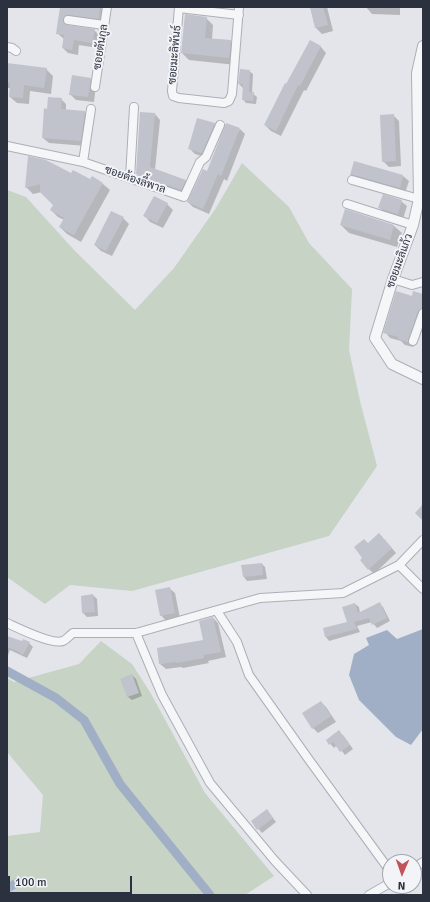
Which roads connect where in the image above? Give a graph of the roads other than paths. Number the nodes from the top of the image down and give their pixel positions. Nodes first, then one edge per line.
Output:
1 (107, 7) edge
2 (179, 8) edge
3 (239, 11) edge
4 (68, 20) dead end
5 (104, 25) junction
6 (423, 46) edge
7 (7, 47) edge
8 (16, 50) dead end
9 (95, 87) dead end
10 (420, 105) edge
11 (134, 107) dead end
12 (91, 109) dead end
13 (220, 125) dead end
14 (7, 146) edge
15 (83, 162) junction
16 (130, 178) junction
17 (352, 180) dead end
18 (419, 199) junction
19 (347, 204) dead end
20 (413, 225) junction
21 (393, 279) junction
22 (423, 282) edge
23 (423, 313) edge
24 (413, 342) dead end
25 (423, 380) edge
26 (423, 540) edge
27 (399, 565) junction
28 (423, 589) edge
29 (217, 611) junction
30 (7, 623) edge
31 (136, 633) junction
32 (382, 860) edge
33 (382, 888) edge
34 (307, 895) edge
35 (369, 895) edge

1 - 5 street, ซอยตันกูล
2 - 3 street
2 - 3 street, ซอยมะลิพันธ์
4 - 5 street
5 - 9 street, ซอยตันกูล
6 - 10 street, ซอยมะลิแก้ว
7 - 8 street
10 - 18 street, ซอยมะลิแก้ว
11 - 16 street
12 - 15 street
13 - 16 street, ซอยต้องลี้พาล
14 - 15 street, ซอยต้องลี้พาล
15 - 16 street, ซอยต้องลี้พาล
17 - 18 street
18 - 20 street, ซอยมะลิแก้ว
19 - 20 street
20 - 21 street, ซอยมะลิแก้ว
21 - 22 street
21 - 25 street, ซอยมะลิแก้ว
23 - 24 street
26 - 27 street
27 - 28 street
27 - 29 street
29 - 31 street
29 - 32 street
30 - 31 street
31 - 34 street
33 - 35 street

